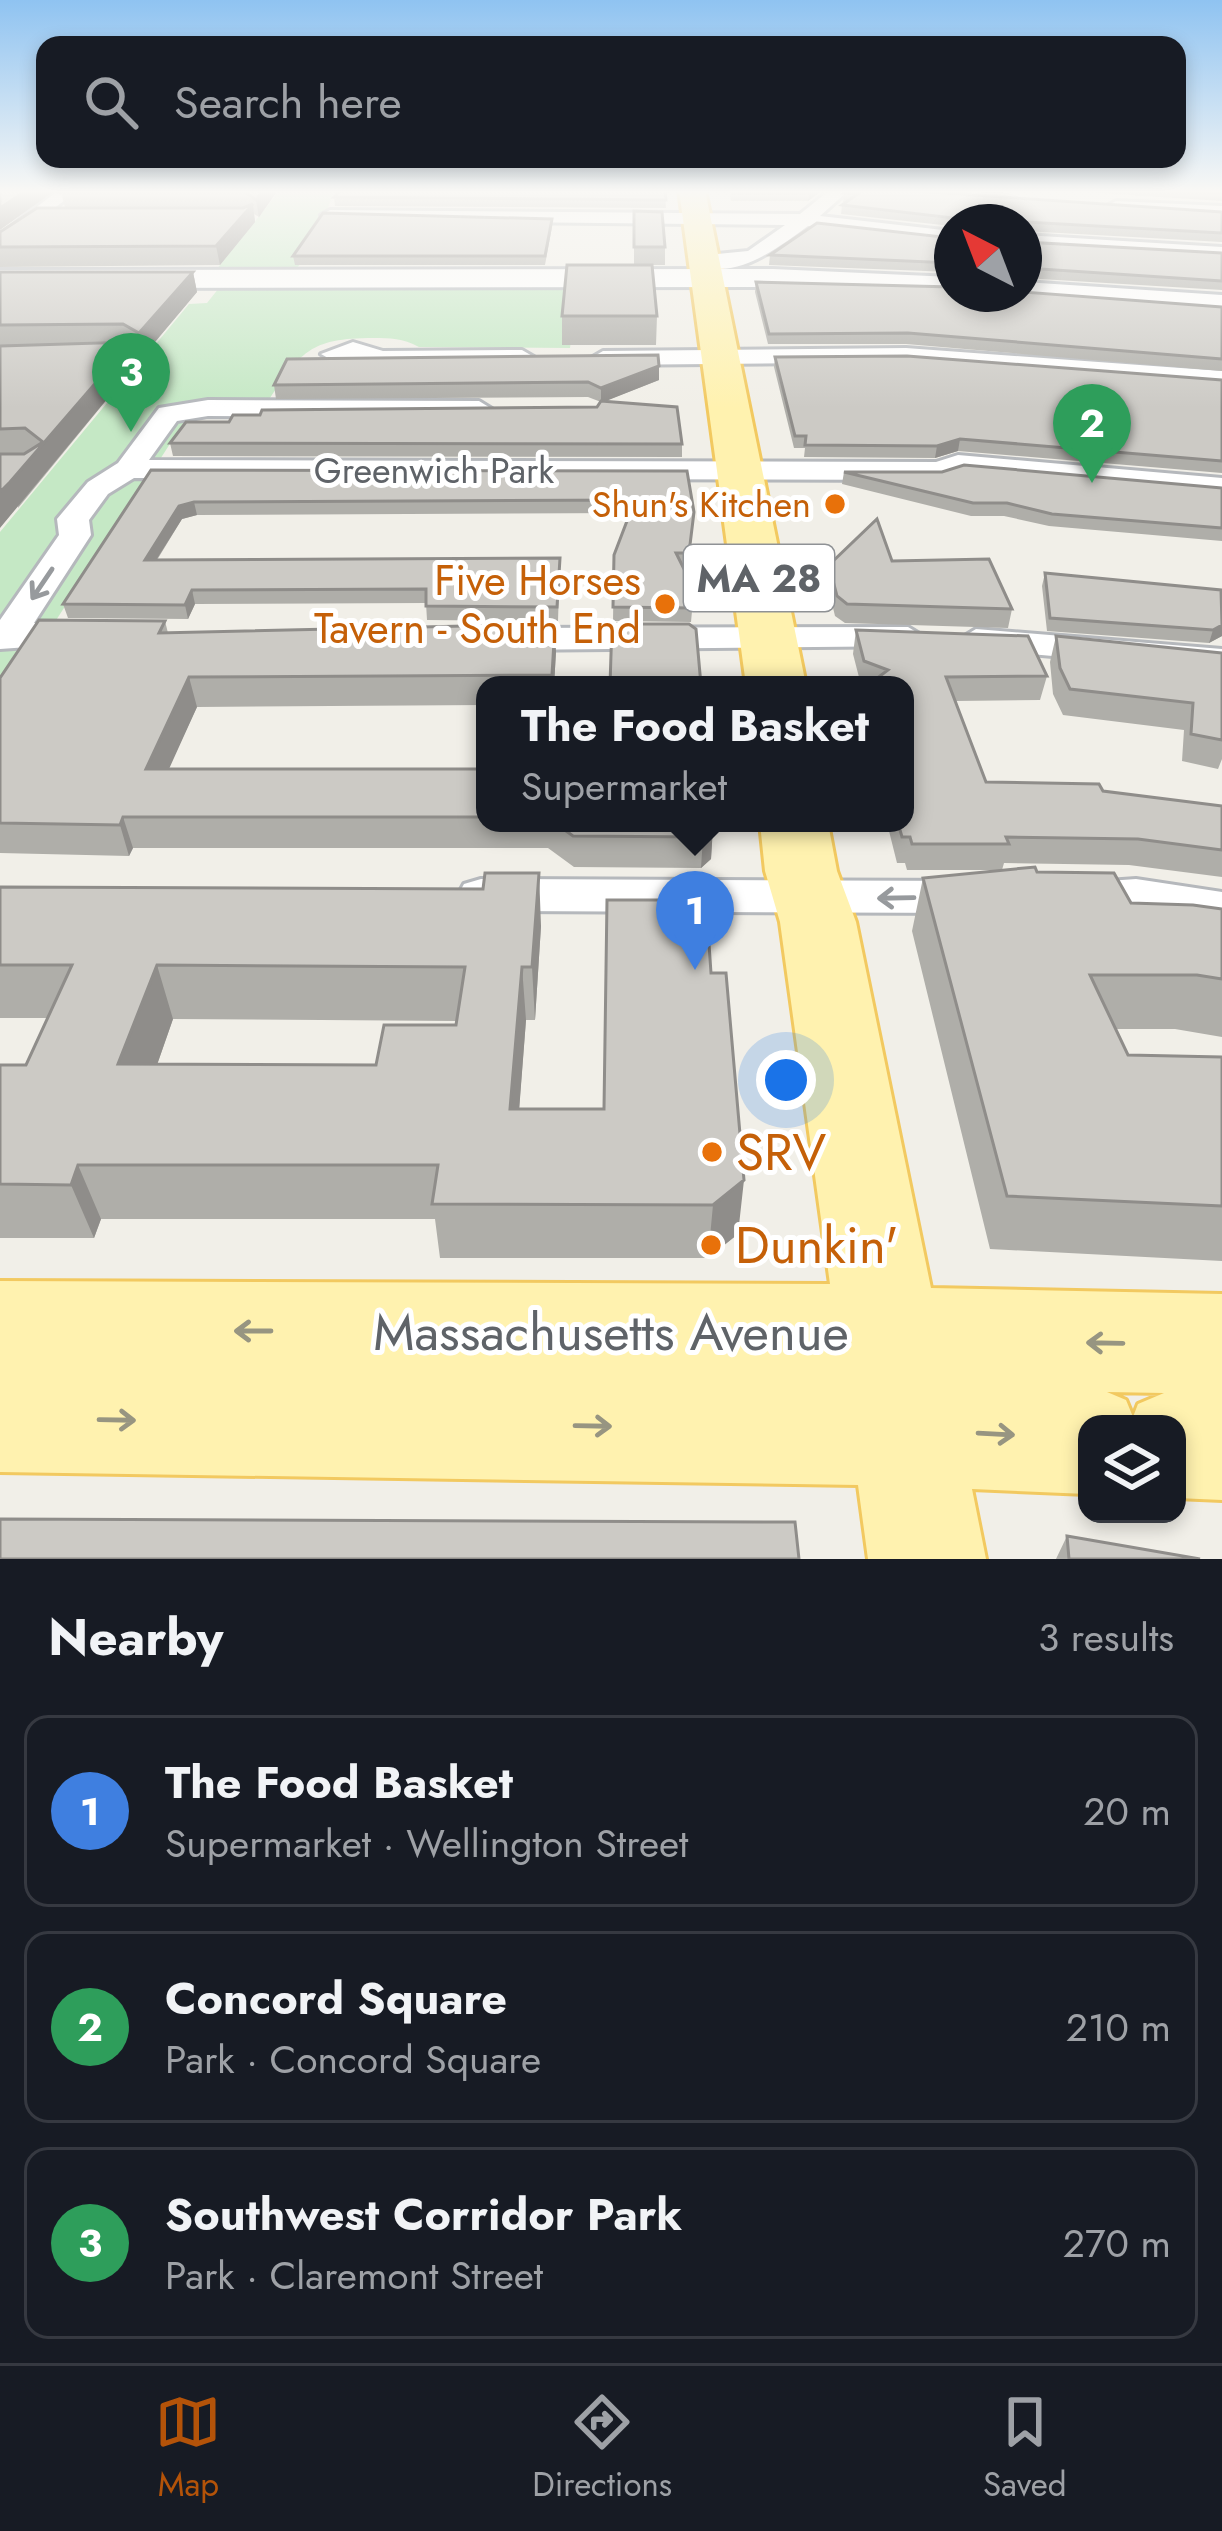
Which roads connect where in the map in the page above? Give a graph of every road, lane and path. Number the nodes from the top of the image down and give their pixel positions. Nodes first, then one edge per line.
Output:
1 (705, 263) edge
2 (732, 263) edge
3 (706, 270) junction
4 (0, 279) edge
5 (934, 285) edge
6 (1042, 292) edge
7 (1222, 304) edge
8 (374, 356) edge
9 (722, 360) junction
10 (891, 360) junction
11 (1222, 379) edge
12 (1222, 389) edge
13 (517, 409) edge
14 (128, 469) junction
15 (940, 470) junction
16 (740, 471) junction
17 (1222, 487) edge
18 (1222, 502) edge
19 (112, 634) edge
20 (5, 636) edge
21 (472, 638) edge
22 (772, 660) edge
23 (1222, 660) edge
24 (795, 832) edge
25 (446, 895) edge
26 (811, 895) junction
27 (1222, 908) edge
28 (0, 1330) edge
29 (1222, 1344) edge
30 (897, 1382) junction
31 (0, 1418) edge
32 (1078, 1435) edge
33 (1186, 1443) edge
34 (1222, 1445) edge
35 (927, 1559) edge

1 - 3 main road, MA 28
2 - 3 street
3 - 4 main road
3 - 5 main road
3 - 9 main road, MA 28
6 - 7 main road
8 - 9 street
9 - 10 street
9 - 16 main road, MA 28
10 - 11 street
10 - 12 street
13 - 14 street
14 - 16 street, Greenwich Park
14 -> 20 street
15 - 16 street, Greenwich Park
15 - 17 street
15 - 18 street
16 - 22 main road, MA 28
19 - 20 street
21 - 22 street
22 - 23 street
24 - 26 main road
25 - 26 street
27 -> 26 street
26 - 30 main road
30 -> 28 main road, Massachusetts Avenue
29 -> 30 main road, Massachusetts Avenue
31 -> 30 main road, Massachusetts Avenue
30 -> 32 main road, Massachusetts Avenue
30 - 35 main road
33 - 34 main road

